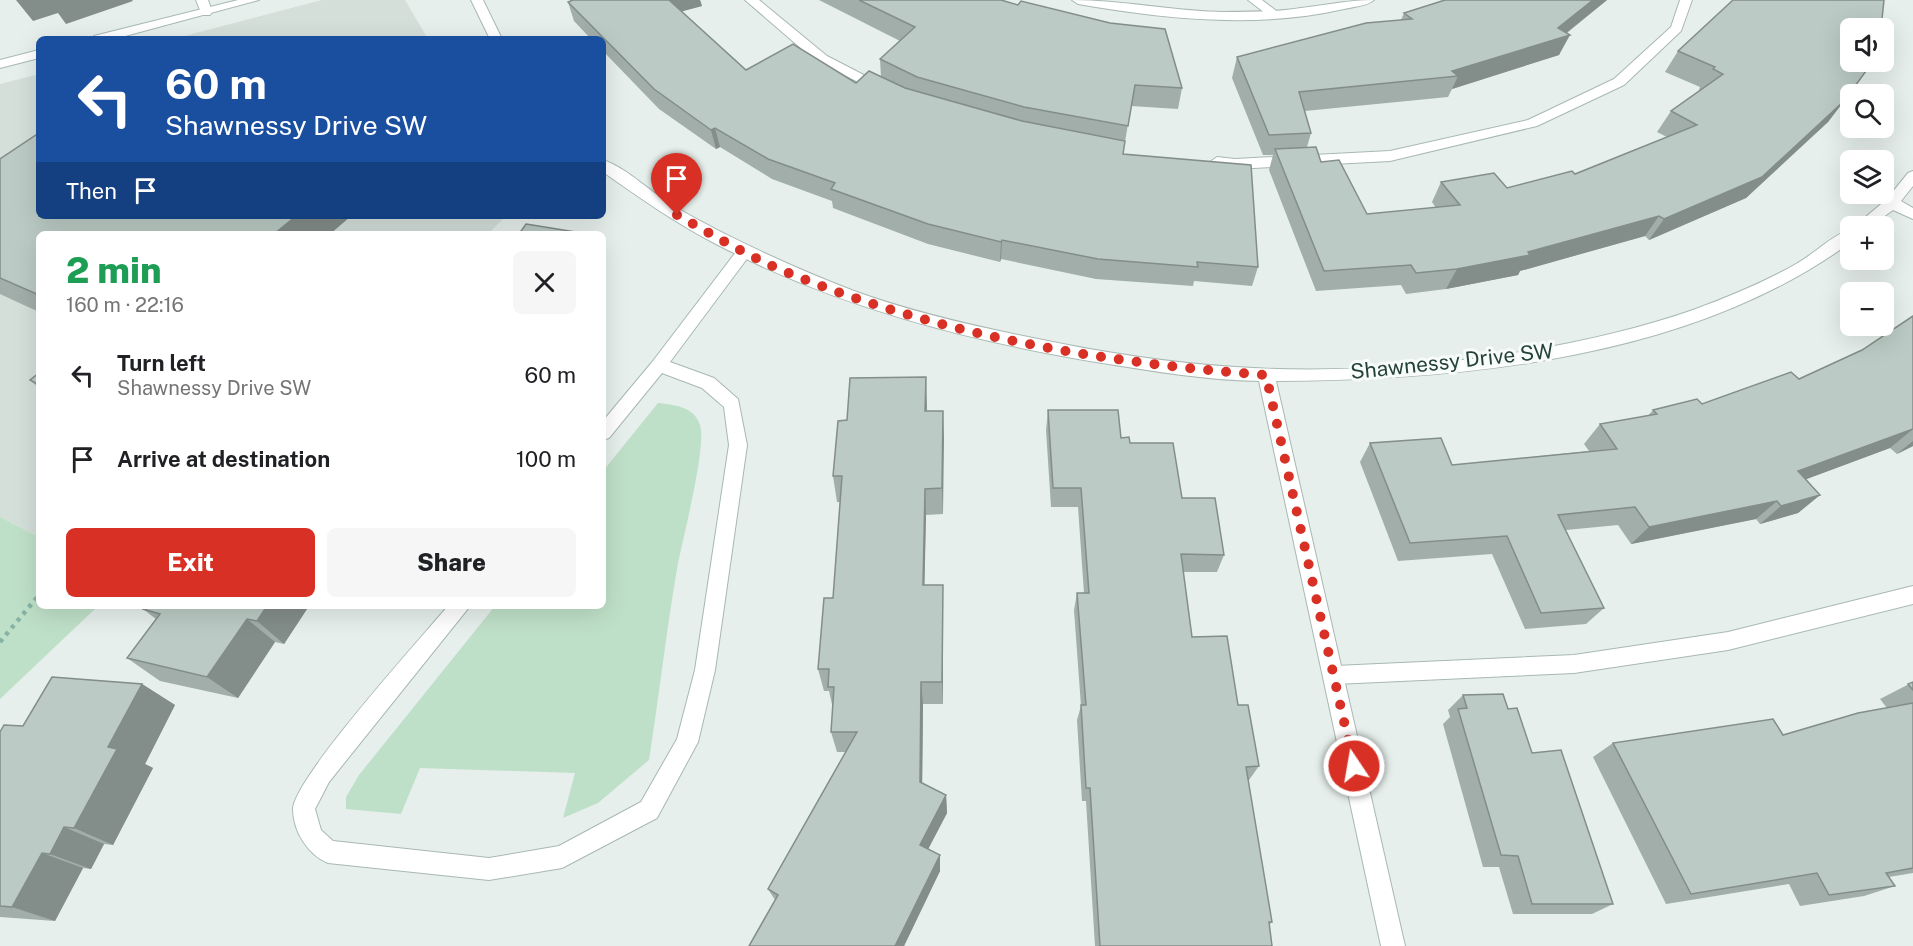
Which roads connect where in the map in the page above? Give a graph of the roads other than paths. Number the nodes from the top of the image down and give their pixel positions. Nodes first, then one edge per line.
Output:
1 (253, 0) edge
2 (477, 0) edge
3 (751, 0) edge
4 (1078, 0) edge
5 (1254, 0) edge
6 (1368, 0) edge
7 (1686, 0) edge
8 (204, 6) edge
9 (1273, 14) junction
10 (109, 36) edge
11 (495, 36) edge
12 (36, 55) edge
13 (0, 64) edge
14 (892, 93) edge
15 (1202, 161) edge
16 (606, 167) edge
17 (1913, 176) edge
18 (1894, 200) edge
19 (1891, 204) edge
20 (1894, 204) edge
21 (1913, 214) edge
22 (1875, 216) edge
23 (1840, 242) edge
24 (744, 252) junction
25 (659, 364) junction
26 (1266, 375) junction
27 (606, 429) edge
28 (1913, 595) edge
29 (458, 609) edge
30 (1335, 675) junction
31 (1393, 946) edge

1 - 8 street
2 - 11 street
3 - 14 street
4 - 9 street
5 - 9 street
6 - 9 street
7 - 15 street
8 - 10 street
12 - 13 street
16 - 24 street, Shawnessy Drive SW
17 - 18 street
19 - 22 street
20 - 21 street
23 - 26 street, Shawnessy Drive SW
24 - 25 street
24 - 26 street, Shawnessy Drive SW
25 - 27 street
25 - 29 street
26 - 30 street
28 - 30 street
30 - 31 street

